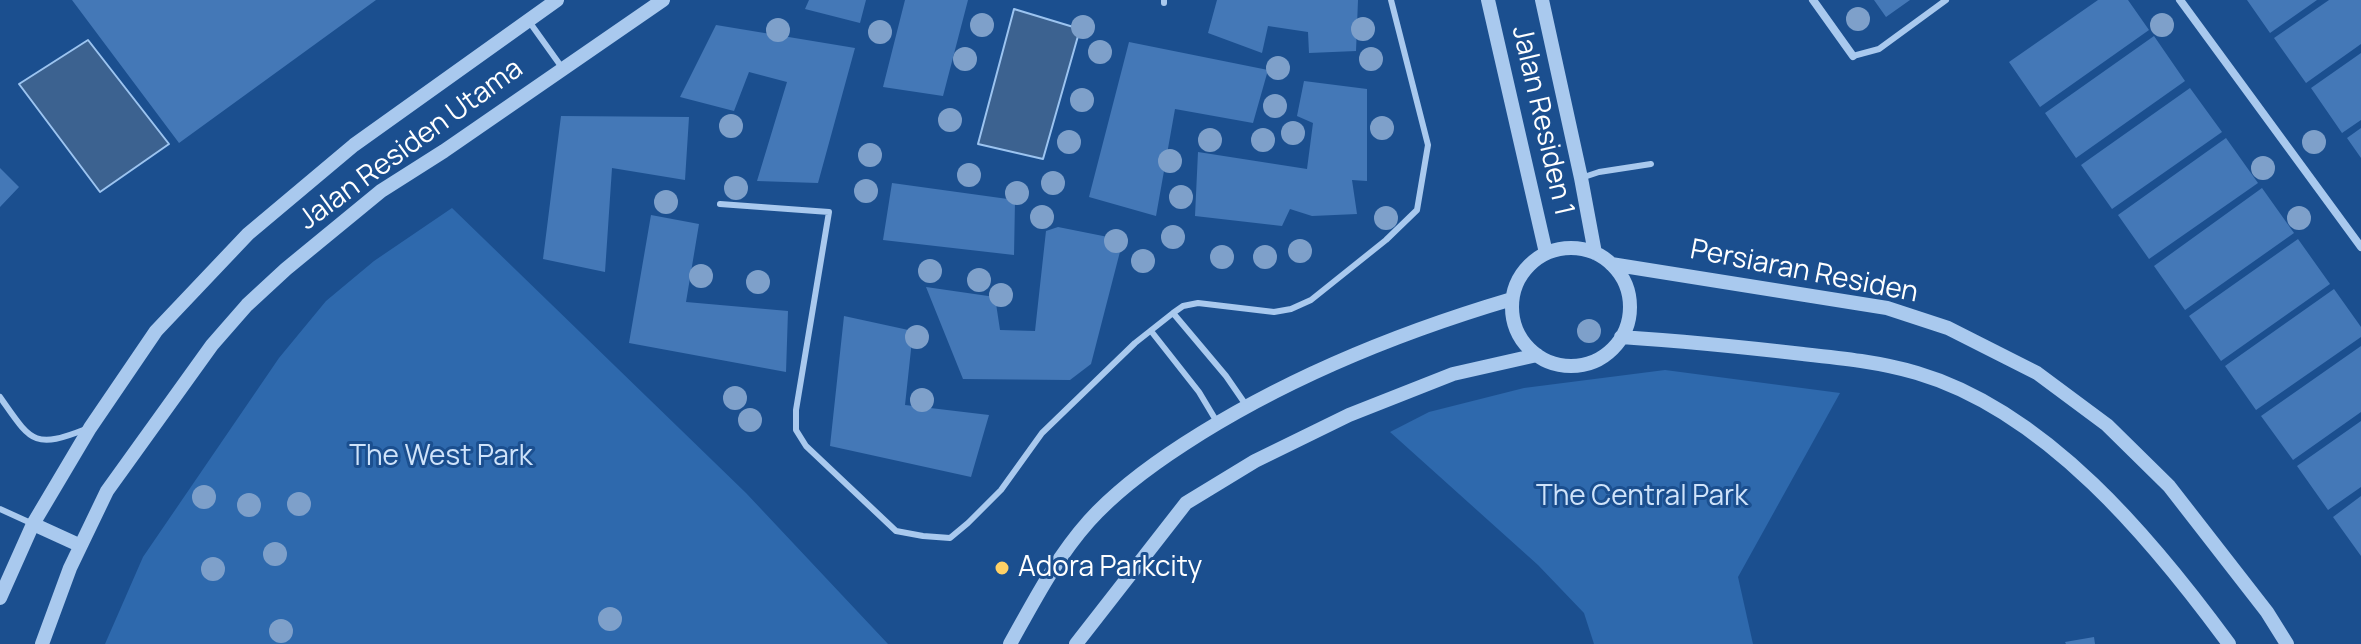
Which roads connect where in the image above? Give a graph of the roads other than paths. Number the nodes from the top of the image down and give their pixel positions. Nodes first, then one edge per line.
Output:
1 (557, 0) edge
2 (663, 0) edge
3 (1391, 0) edge
4 (1488, 0) edge
5 (1542, 0) edge
6 (1813, 0) edge
7 (1946, 0) edge
8 (2180, 0) edge
9 (528, 19) junction
10 (1853, 56) joint
11 (563, 69) junction
12 (1651, 164) dead end
13 (1581, 178) junction
14 (720, 204) dead end
15 (2361, 247) edge
16 (1546, 253) junction
17 (1595, 253) junction
18 (1611, 264) junction
19 (1512, 299) junction
20 (1173, 313) junction
21 (1151, 331) junction
22 (1621, 337) junction
23 (1537, 355) junction
24 (0, 397) edge
25 (1246, 405) junction
26 (1217, 422) junction
27 (90, 428) junction
28 (0, 509) edge
29 (33, 524) junction
30 (79, 545) junction
31 (0, 598) edge
32 (42, 644) edge
33 (1010, 644) edge
34 (1076, 644) edge
35 (2229, 644) edge
36 (2287, 644) edge

1 - 9 street, Jalan Residen Utama
2 - 11 street, Jalan Residen Utama
3 - 20 lane
4 - 16 street, Jalan Residen 1
5 - 13 street, Jalan Residen 1
6 - 10 street
7 - 10 lane
8 - 15 street
9 - 11 lane
9 - 27 street, Jalan Residen Utama
11 - 30 street, Jalan Residen Utama
12 - 13 lane
13 - 17 street, Jalan Residen 1
14 - 21 lane
16 - 17 street
16 - 19 street
17 - 18 street
18 - 22 street
18 - 36 street, Persiaran Residen
19 - 23 street
19 - 25 street
20 - 21 lane
20 - 25 lane
21 - 26 lane
22 - 23 street
22 - 35 street
23 - 34 street
24 - 27 lane
25 - 26 street
26 - 33 street
27 - 29 street, Jalan Residen Utama
28 - 29 lane
29 - 30 street
29 - 31 street, Jalan Residen Utama
30 - 32 street, Jalan Residen Utama

